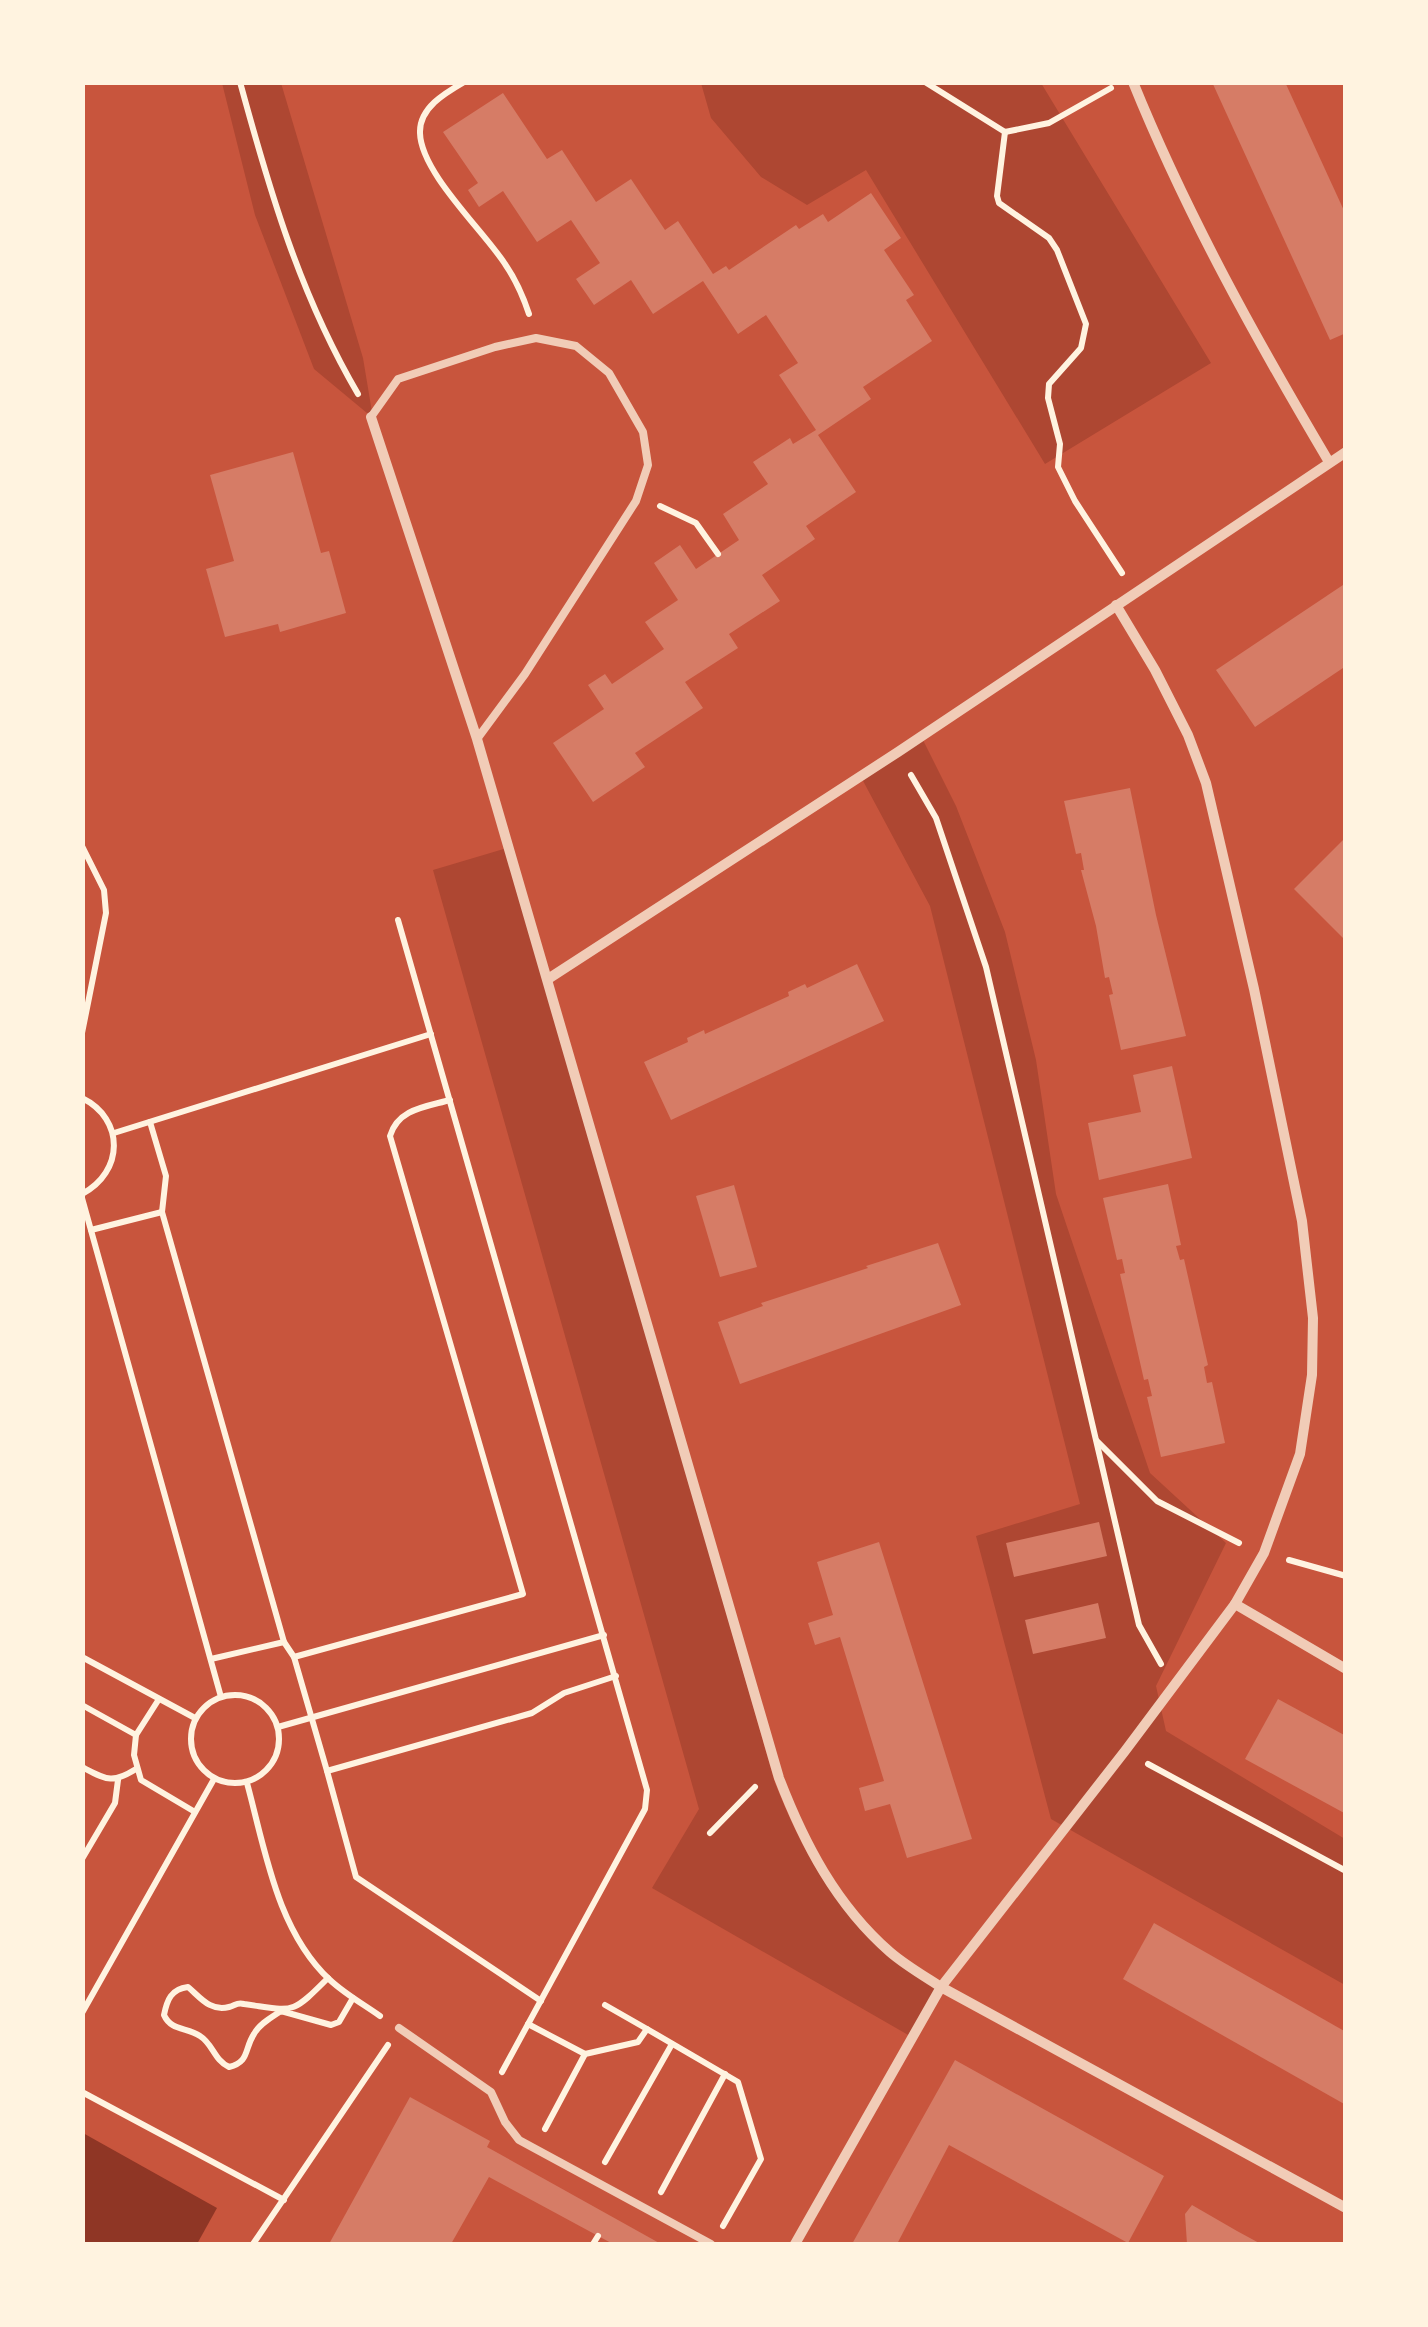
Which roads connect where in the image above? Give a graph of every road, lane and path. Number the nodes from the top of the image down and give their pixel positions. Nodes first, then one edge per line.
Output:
1 (240, 82) edge
2 (464, 82) edge
3 (925, 82) edge
4 (1121, 82) edge
5 (1133, 82) edge
6 (1004, 132) junction
7 (536, 338) junction
8 (371, 417) junction
9 (1346, 452) edge
10 (1329, 462) junction
11 (639, 495) junction
12 (718, 554) dead end
13 (1135, 593) junction
14 (1116, 606) junction
15 (477, 739) junction
16 (898, 752) junction
17 (82, 846) edge
18 (398, 920) dead end
19 (548, 979) junction
20 (82, 1032) edge
21 (431, 1034) junction
22 (82, 1098) edge
23 (450, 1100) junction
24 (150, 1122) junction
25 (114, 1132) junction
26 (82, 1196) edge
27 (162, 1212) junction
28 (92, 1230) junction
29 (1096, 1440) junction
30 (1264, 1553) junction
31 (1346, 1576) edge
32 (1235, 1604) junction
33 (604, 1635) junction
34 (284, 1642) junction
35 (82, 1657) edge
36 (294, 1658) junction
37 (211, 1660) junction
38 (1346, 1670) edge
39 (616, 1676) junction
40 (1173, 1686) junction
41 (222, 1696) junction
42 (159, 1698) junction
43 (82, 1705) edge
44 (195, 1718) junction
45 (312, 1718) junction
46 (278, 1728) junction
47 (136, 1735) junction
48 (1125, 1751) junction
49 (82, 1766) edge
50 (136, 1768) junction
51 (327, 1772) junction
52 (214, 1778) junction
53 (779, 1778) junction
54 (118, 1780) junction
55 (247, 1782) junction
56 (195, 1812) junction
57 (710, 1833) dead end
58 (82, 1859) edge
59 (1346, 1871) edge
60 (328, 1978) junction
61 (941, 1986) junction
62 (353, 1998) junction
63 (541, 2001) junction
64 (605, 2006) dead end
65 (281, 2010) junction
66 (82, 2012) edge
67 (528, 2024) junction
68 (398, 2028) junction
69 (647, 2029) junction
70 (672, 2044) junction
71 (516, 2048) dead end
72 (585, 2054) junction
73 (725, 2074) junction
74 (82, 2092) edge
75 (545, 2129) dead end
76 (595, 2180) junction
77 (284, 2200) junction
78 (1346, 2208) edge
79 (650, 2211) junction
80 (722, 2226) dead end
81 (253, 2244) edge
82 (711, 2244) edge
83 (795, 2244) edge

1 - 8 path
2 - 7 path
3 - 6 path
4 - 6 path
5 - 10 street
6 - 13 path
7 - 8 lane
7 - 11 lane
8 - 15 street
9 - 10 street
10 - 13 street
11 - 12 path
11 - 15 lane
13 - 14 street
14 - 16 street
14 - 30 street
15 - 19 street
16 - 19 street
16 - 29 path
17 - 20 path
18 - 21 path
19 - 53 street
21 - 23 path
21 - 24 path
22 - 25 path
23 - 33 path
23 - 36 path
24 - 25 path
24 - 27 path
25 - 26 path
26 - 28 path
27 - 28 path
27 - 34 path
28 - 37 path
29 - 30 path
29 - 40 path
30 - 31 path
30 - 32 street
32 - 38 street
32 - 40 street
33 - 39 path
33 - 45 path
34 - 36 path
34 - 37 path
35 - 42 path
36 - 45 path
37 - 41 path
39 - 51 path
39 - 63 path
40 - 48 street
41 - 44 path
41 - 46 path
42 - 44 path
42 - 47 path
43 - 47 path
44 - 52 path
45 - 46 path
45 - 51 path
46 - 55 path
47 - 50 path
48 - 59 path
48 - 61 street
49 - 54 path
50 - 54 path
50 - 56 path
51 - 63 path
52 - 55 path
52 - 56 path
53 - 57 path
53 - 61 street
54 - 58 path
55 - 60 path
56 - 66 path
60 - 62 path
60 - 65 path
61 - 78 street
61 - 83 street
62 - 65 path
62 - 68 path
63 - 67 path
64 - 69 path
65 - 65 path
67 - 71 path
67 - 72 path
68 - 76 lane
68 - 77 path
69 - 70 path
69 - 72 path
70 - 73 path
70 - 76 path
72 - 75 path
73 - 79 path
73 - 80 path
74 - 77 path
76 - 79 lane
77 - 81 path
79 - 82 lane

